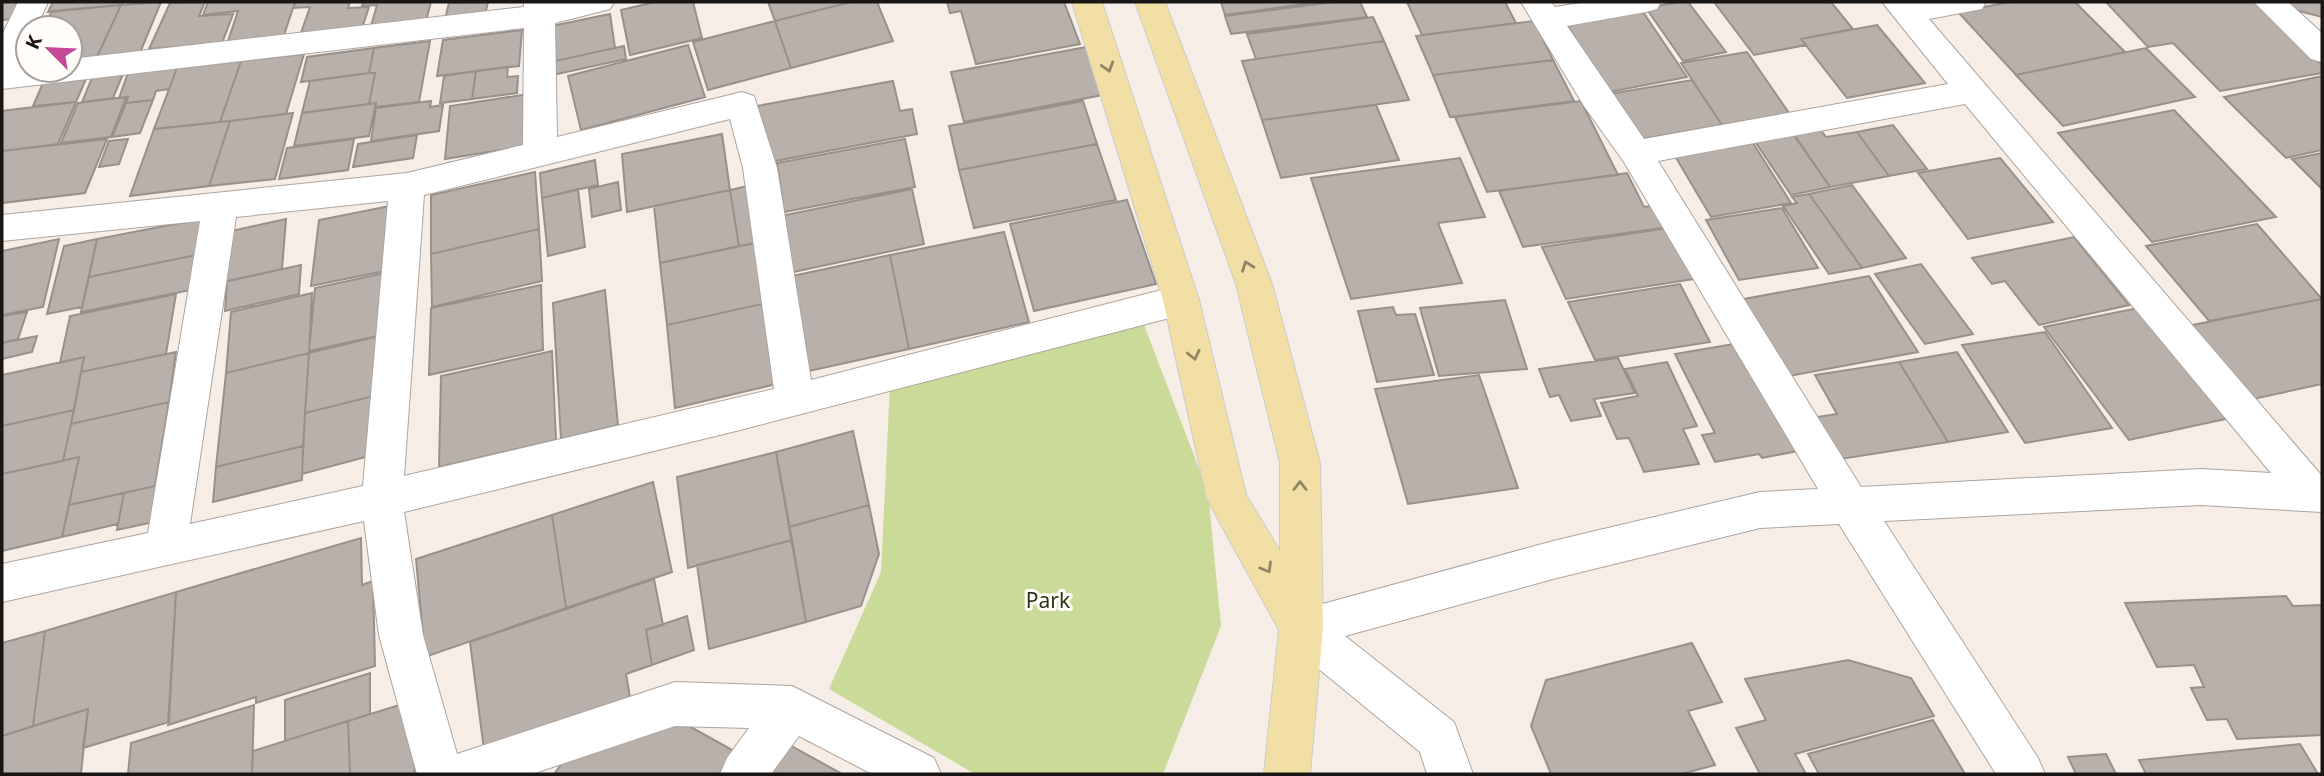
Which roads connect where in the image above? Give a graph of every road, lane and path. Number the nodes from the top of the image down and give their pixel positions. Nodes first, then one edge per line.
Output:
1 (33, 2) edge
2 (598, 2) edge
3 (1087, 2) edge
4 (1150, 2) edge
5 (1646, 2) edge
6 (1971, 2) edge
7 (2269, 2) edge
8 (1902, 8) edge
9 (538, 9) edge
10 (1541, 10) edge
11 (2322, 51) edge
12 (2, 67) edge
13 (2, 78) edge
14 (1975, 91) junction
15 (540, 152) junction
16 (1636, 153) junction
17 (407, 186) junction
18 (220, 208) junction
19 (2, 228) edge
20 (1181, 300) junction
21 (795, 400) junction
22 (2316, 493) edge
23 (382, 500) junction
24 (1850, 505) junction
25 (166, 548) junction
26 (2, 583) edge
27 (1301, 628) junction
28 (792, 708) junction
29 (440, 774) edge
30 (465, 774) edge
31 (743, 774) edge
32 (918, 774) edge
33 (1287, 774) edge
34 (1450, 774) edge
35 (2022, 774) edge

1 - 12 street
2 - 9 street
3 -> 20 main road
27 -> 4 main road
5 - 10 street
6 - 8 street
7 - 11 street
8 - 14 street
9 - 13 street
9 - 15 street
10 - 16 street
14 - 16 street
14 - 22 street
15 - 17 street
15 - 21 street
16 - 24 street
17 - 18 street
17 - 23 street
18 - 19 street
18 - 25 street
20 - 21 street
20 -> 27 main road
21 - 23 street
22 - 24 street
23 - 25 street
23 - 29 street
24 - 27 street
24 - 35 street
25 - 26 street
27 - 33 main road
27 - 34 street
28 - 30 street
28 - 31 street
28 - 32 street

